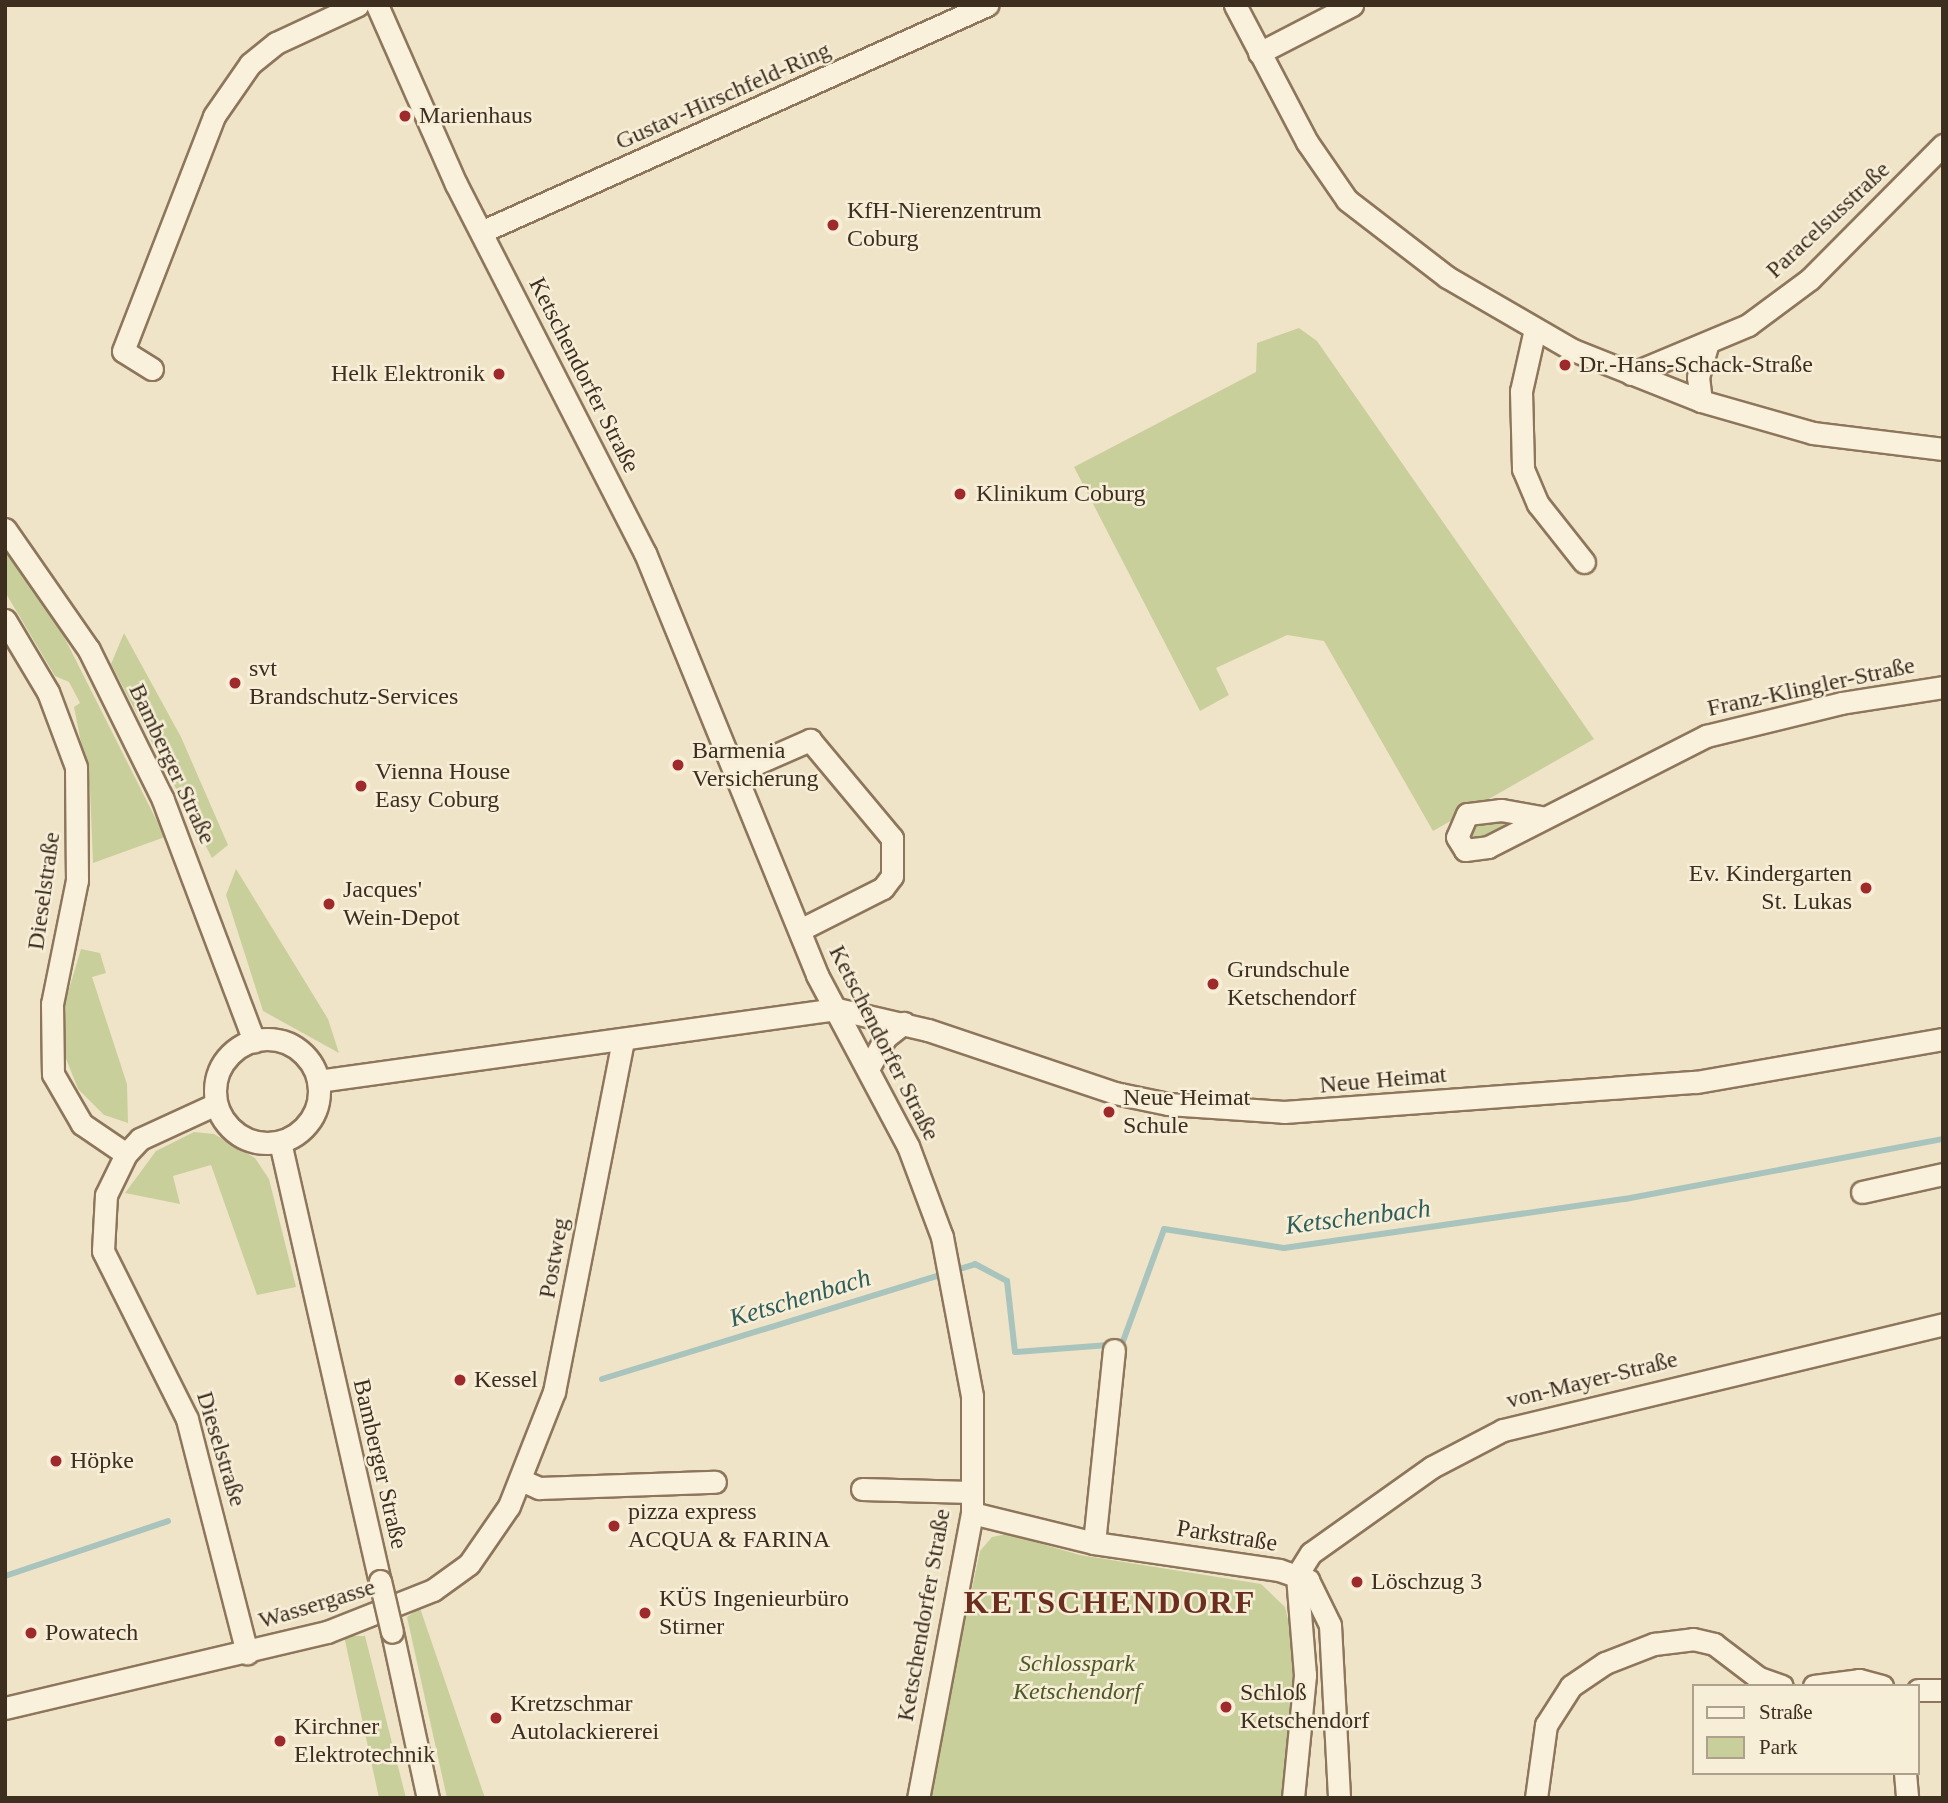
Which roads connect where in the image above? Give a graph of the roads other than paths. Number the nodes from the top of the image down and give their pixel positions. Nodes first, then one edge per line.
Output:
1 (358, 5) edge
2 (377, 5) edge
3 (987, 5) edge
4 (1234, 5) edge
5 (1352, 5) edge
6 (1259, 53) junction
7 (1943, 145) edge
8 (481, 232) junction
9 (1535, 329) junction
10 (1707, 346) junction
11 (152, 369) dead end
12 (1631, 373) junction
13 (1701, 401) junction
14 (1943, 449) edge
15 (5, 528) edge
16 (1584, 562) dead end
17 (5, 620) edge
18 (1943, 687) edge
19 (737, 772) junction
20 (1541, 817) dead end
21 (800, 930) junction
22 (837, 1009) junction
23 (904, 1023) junction
24 (1943, 1039) edge
25 (254, 1041) junction
26 (623, 1041) junction
27 (868, 1069) junction
28 (318, 1081) junction
29 (216, 1104) junction
30 (280, 1142) junction
31 (126, 1154) junction
32 (1943, 1174) edge
33 (1862, 1192) dead end
34 (1943, 1324) edge
35 (1114, 1349) dead end
36 (521, 1480) junction
37 (715, 1482) dead end
38 (862, 1489) dead end
39 (971, 1503) junction
40 (1094, 1543) junction
41 (1297, 1576) junction
42 (247, 1653) junction
43 (1776, 1684) edge
44 (1827, 1684) edge
45 (1875, 1684) edge
46 (1920, 1690) edge
47 (1943, 1690) edge
48 (5, 1708) edge
49 (1905, 1775) edge
50 (428, 1798) edge
51 (918, 1798) edge
52 (1293, 1798) edge
53 (1339, 1798) edge
54 (1536, 1798) edge
55 (1907, 1798) edge

1 - 11 street
2 - 8 street, Ketschendorfer Straße
3 - 8 street, Gustav-Hirschfeld-Ring
4 - 6 street
5 - 6 street
6 - 9 street
7 - 10 street, Paracelsusstraße
8 - 19 street, Ketschendorfer Straße
9 - 12 street
9 - 16 street
10 - 12 street, Paracelsusstraße
10 - 13 street
12 - 13 street
13 - 14 street
15 - 25 street, Bamberger Straße
17 - 31 street, Dieselstraße
18 - 20 street, Franz-Klingler-Straße
19 - 21 street, Ketschendorfer Straße
19 - 21 street, Ketschendorfer Straße
21 - 22 street, Ketschendorfer Straße
22 - 23 street, Neue Heimat
22 - 26 street
22 - 27 street, Ketschendorfer Straße
23 - 24 street, Neue Heimat
23 - 27 street
25 - 28 street
25 - 29 street
26 - 28 street
26 - 36 street, Postweg
27 - 39 street, Ketschendorfer Straße
28 - 30 street
29 - 30 street
29 - 31 street, Dieselstraße
30 - 50 street, Bamberger Straße, bridge
31 - 42 street, Dieselstraße
32 - 33 street
34 - 41 street, von-Mayer-Straße
35 - 40 street
36 - 37 street
36 - 42 street, Wassergasse
38 - 39 street
39 - 40 street, Parkstraße
39 - 51 street, Ketschendorfer Straße
40 - 41 street, Parkstraße
41 - 52 street, Parkstraße
41 - 53 street
42 - 48 street, Wassergasse
43 - 54 street
44 - 45 street
46 - 47 street
49 - 55 street

